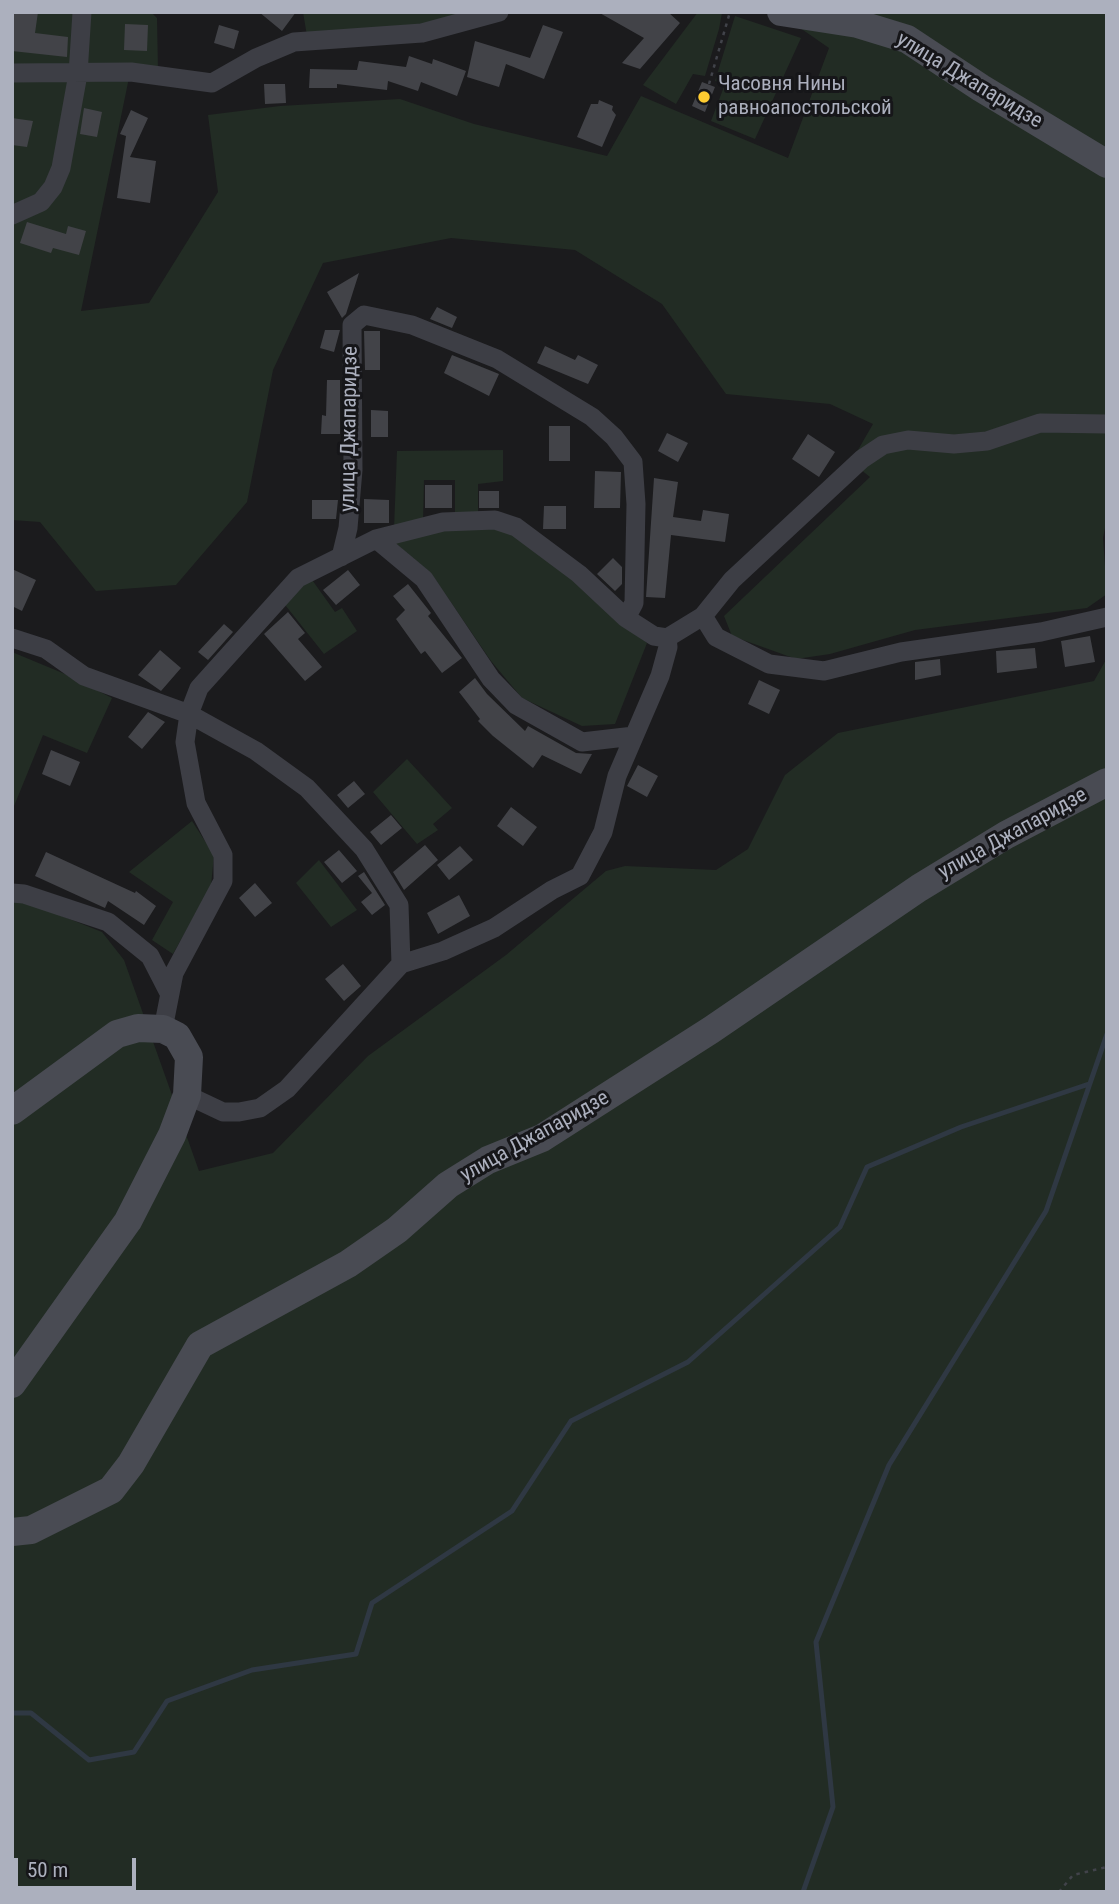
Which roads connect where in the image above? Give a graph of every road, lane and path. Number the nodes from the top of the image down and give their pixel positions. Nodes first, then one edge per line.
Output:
1 (82, 12) edge
2 (499, 12) edge
3 (730, 12) edge
4 (781, 12) edge
5 (12, 73) edge
6 (78, 74) junction
7 (709, 84) dead end
8 (1107, 164) edge
9 (12, 215) edge
10 (1107, 424) edge
11 (376, 539) junction
12 (341, 557) junction
13 (703, 616) junction
14 (1107, 617) edge
15 (626, 618) junction
16 (12, 638) edge
17 (667, 638) junction
18 (189, 714) junction
19 (634, 736) junction
20 (1107, 782) edge
21 (12, 893) edge
22 (401, 964) junction
23 (168, 991) junction
24 (163, 1029) junction
25 (187, 1095) junction
26 (12, 1111) edge
27 (12, 1384) edge
28 (12, 1532) edge
29 (1107, 1867) edge
30 (1059, 1892) edge

1 - 6 street
2 - 6 street
3 - 7 path
4 - 8 street, улица Джапаридзе
5 - 6 street
6 - 9 street
10 - 13 street
11 - 12 street, улица Джапаридзе
11 - 15 street, улица Джапаридзе
11 - 19 street, улица Джапаридзе
12 - 15 street, улица Джапаридзе
12 - 18 street, улица Джапаридзе
13 - 14 street
13 - 17 street
15 - 17 street, улица Джапаридзе
16 - 18 street
17 - 19 street
18 - 22 street
18 - 23 street, улица Джапаридзе
19 - 22 street
20 - 28 street, улица Джапаридзе
21 - 23 street
22 - 25 street
23 - 24 street, улица Джапаридзе
24 - 25 street
24 - 26 street
25 - 27 street
29 - 30 path

